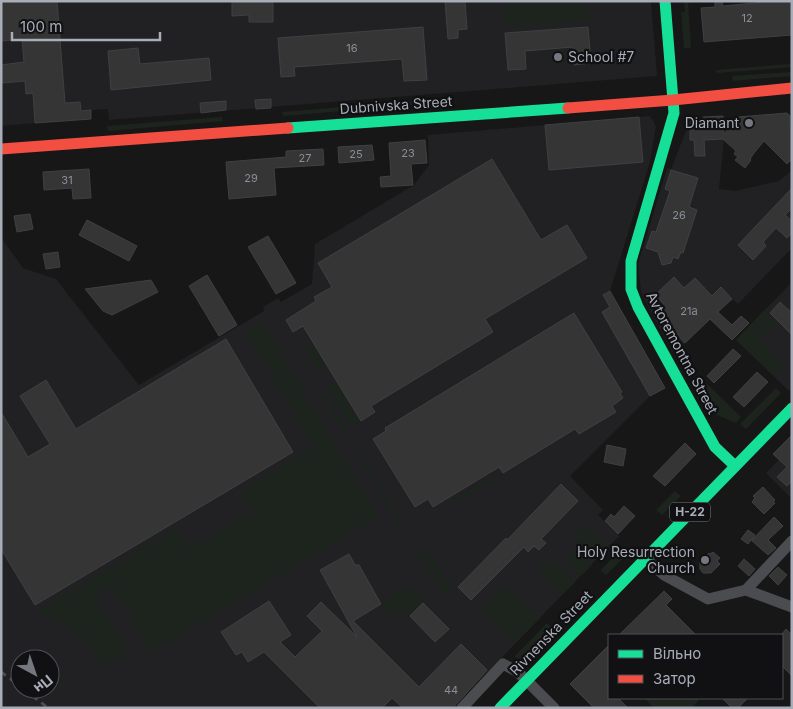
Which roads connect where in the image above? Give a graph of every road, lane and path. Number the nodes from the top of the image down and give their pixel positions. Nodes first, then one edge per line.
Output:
1 (666, 1) edge
2 (792, 88) edge
3 (673, 100) junction
4 (1, 149) edge
5 (792, 408) edge
6 (735, 466) junction
7 (792, 541) edge
8 (646, 558) junction
9 (746, 590) junction
10 (792, 607) edge
11 (527, 681) junction
12 (462, 708) edge
13 (500, 708) edge
14 (554, 708) edge

1 - 3 main road, Avtoremontna Street
2 - 3 main road, Dubnivska Street
3 - 4 main road, Dubnivska Street
3 - 6 main road, Avtoremontna Street
5 - 6 main road, Rivnenska Street / Н-22
6 - 8 main road, Rivnenska Street / Н-22
7 - 9 street
8 - 9 street
8 - 11 main road, Rivnenska Street / Н-22
9 - 10 street
11 - 12 street
11 - 13 main road, Rivnenska Street / Н-22
11 - 14 street

